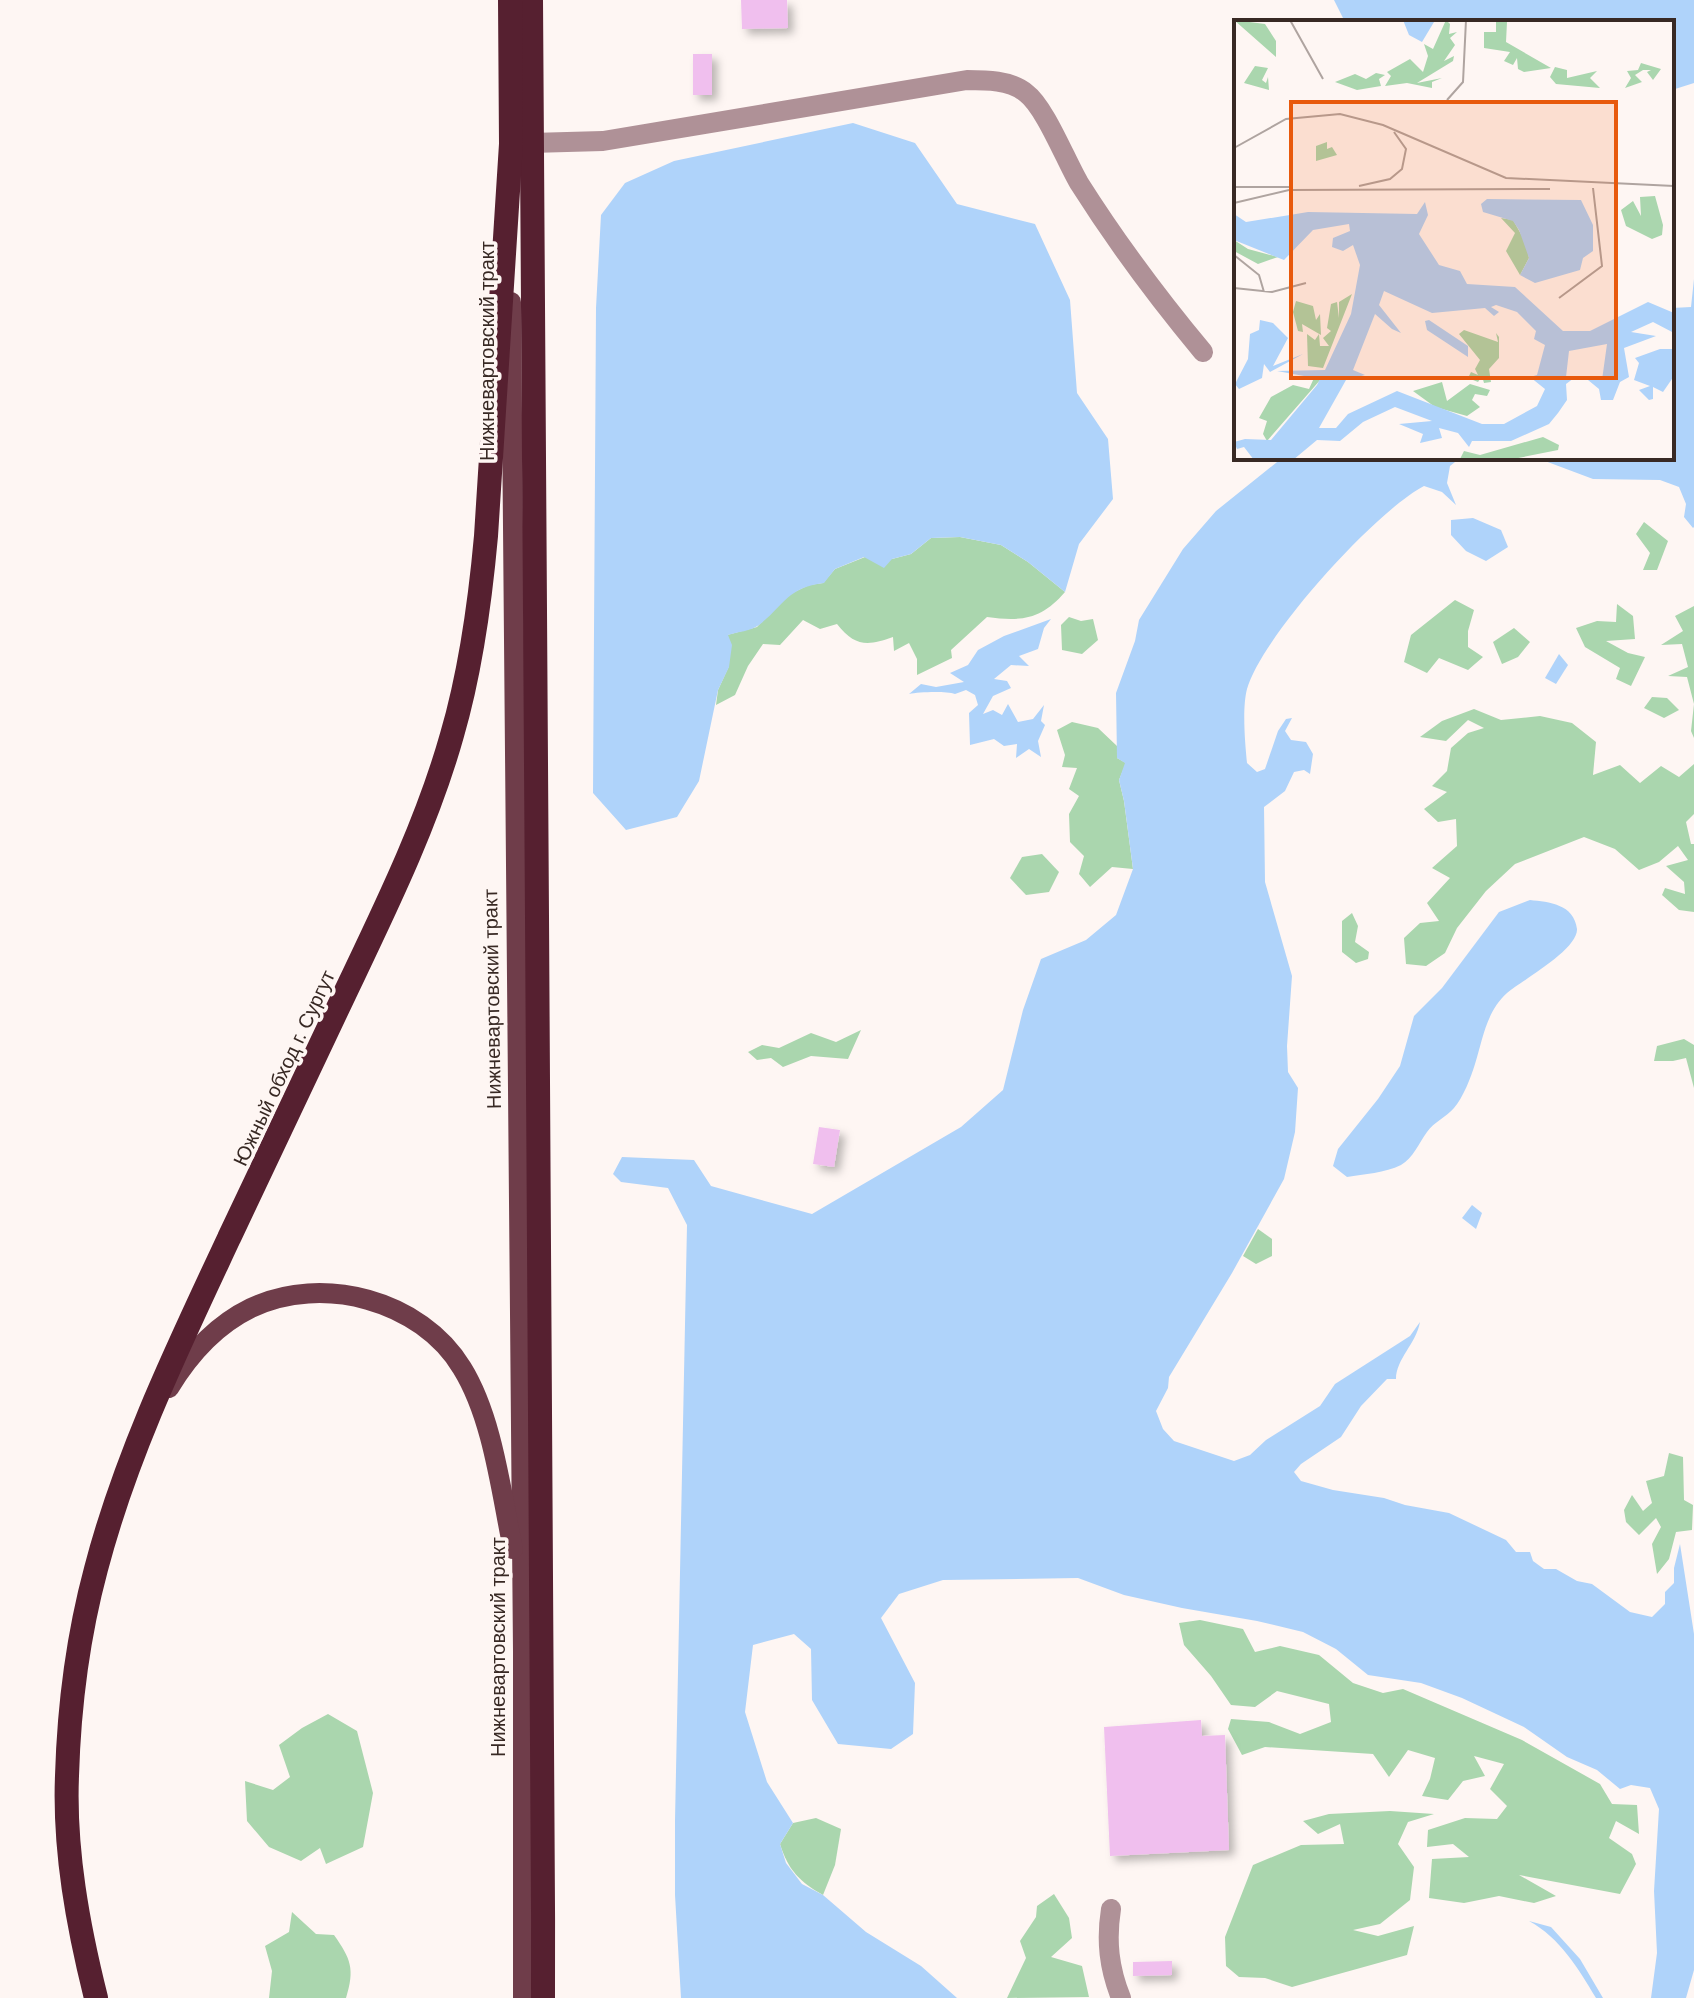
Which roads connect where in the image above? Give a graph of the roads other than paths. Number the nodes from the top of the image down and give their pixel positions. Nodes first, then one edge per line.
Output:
1 (510, 0) edge
2 (531, 0) edge
3 (521, 144) junction
4 (1203, 352) dead end
5 (141, 1436) junction
6 (523, 1651) junction
7 (1111, 1909) dead end
8 (96, 1998) edge
9 (523, 1998) edge
10 (543, 1998) edge
11 (1121, 1998) edge

1 - 3 highway, Нижневартовский тракт
2 - 3 highway, Нижневартовский тракт
3 - 4 lane
3 - 5 highway, Южный обход г. Сургут
3 - 6 main road, Нижневартовский тракт
3 - 10 highway, Нижневартовский тракт
5 - 6 main road
5 - 8 highway, Южный обход г. Сургут
6 - 9 main road, Нижневартовский тракт
7 - 11 lane

